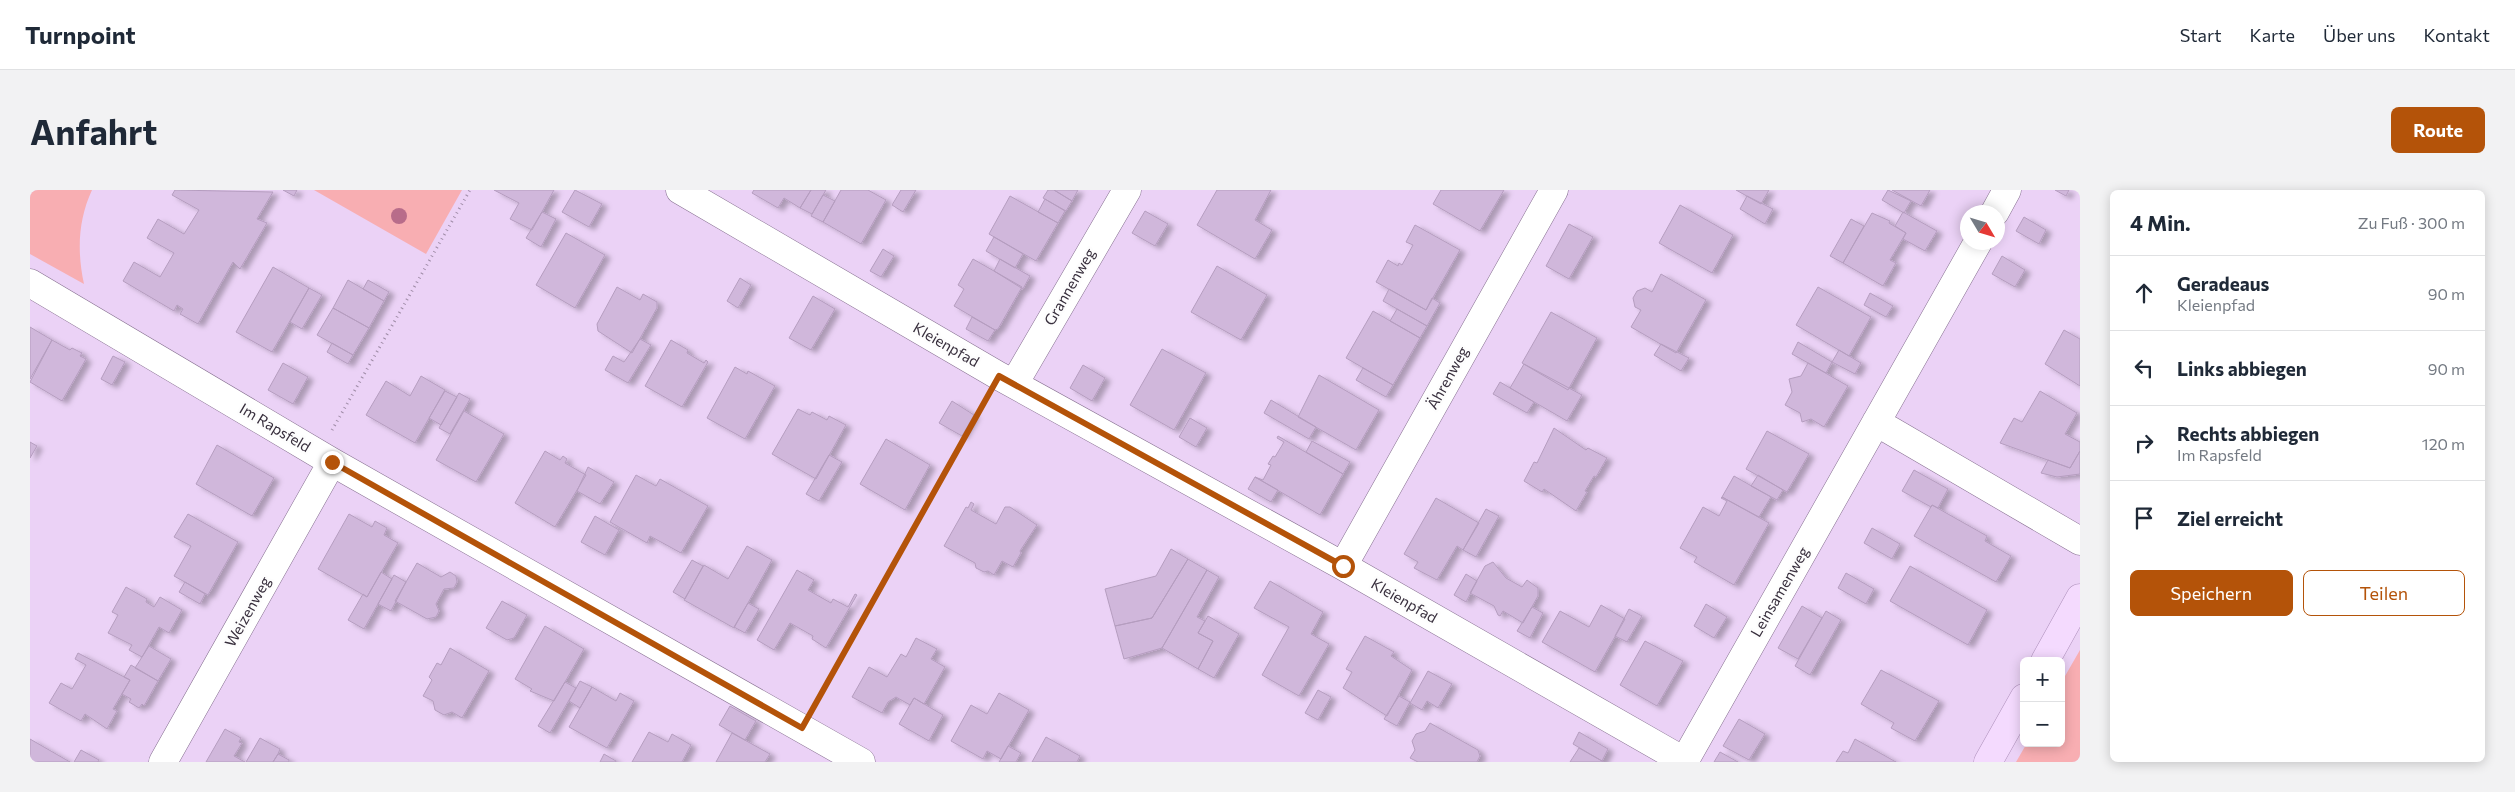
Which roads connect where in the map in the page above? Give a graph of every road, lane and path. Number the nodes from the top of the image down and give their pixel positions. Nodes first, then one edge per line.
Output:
1 (470, 190) edge
2 (1127, 190) edge
3 (1554, 190) edge
4 (2007, 190) edge
5 (688, 192) edge
6 (1999, 205) edge
7 (1973, 250) edge
8 (30, 283) edge
9 (1006, 380) junction
10 (1876, 422) junction
11 (325, 458) junction
12 (2080, 541) edge
13 (1343, 566) junction
14 (2080, 598) edge
15 (2047, 657) edge
16 (2022, 702) edge
17 (802, 728) junction
18 (1684, 761) edge
19 (163, 762) edge
20 (861, 762) edge
21 (1988, 762) edge

1 - 11 path
2 - 9 street, Grannenweg
3 - 13 street, Ährenweg
4 - 6 street
5 - 9 street, Kleienpfad
7 - 10 street, Leinsamenweg
8 - 11 street, Im Rapsfeld
9 - 13 street, Kleienpfad
9 - 17 path
10 - 12 street
10 - 18 street, Leinsamenweg
11 - 17 street, Im Rapsfeld
11 - 19 street, Weizenweg
13 - 18 street, Kleienpfad
14 - 15 main road
16 - 21 main road
17 - 20 street, Im Rapsfeld

